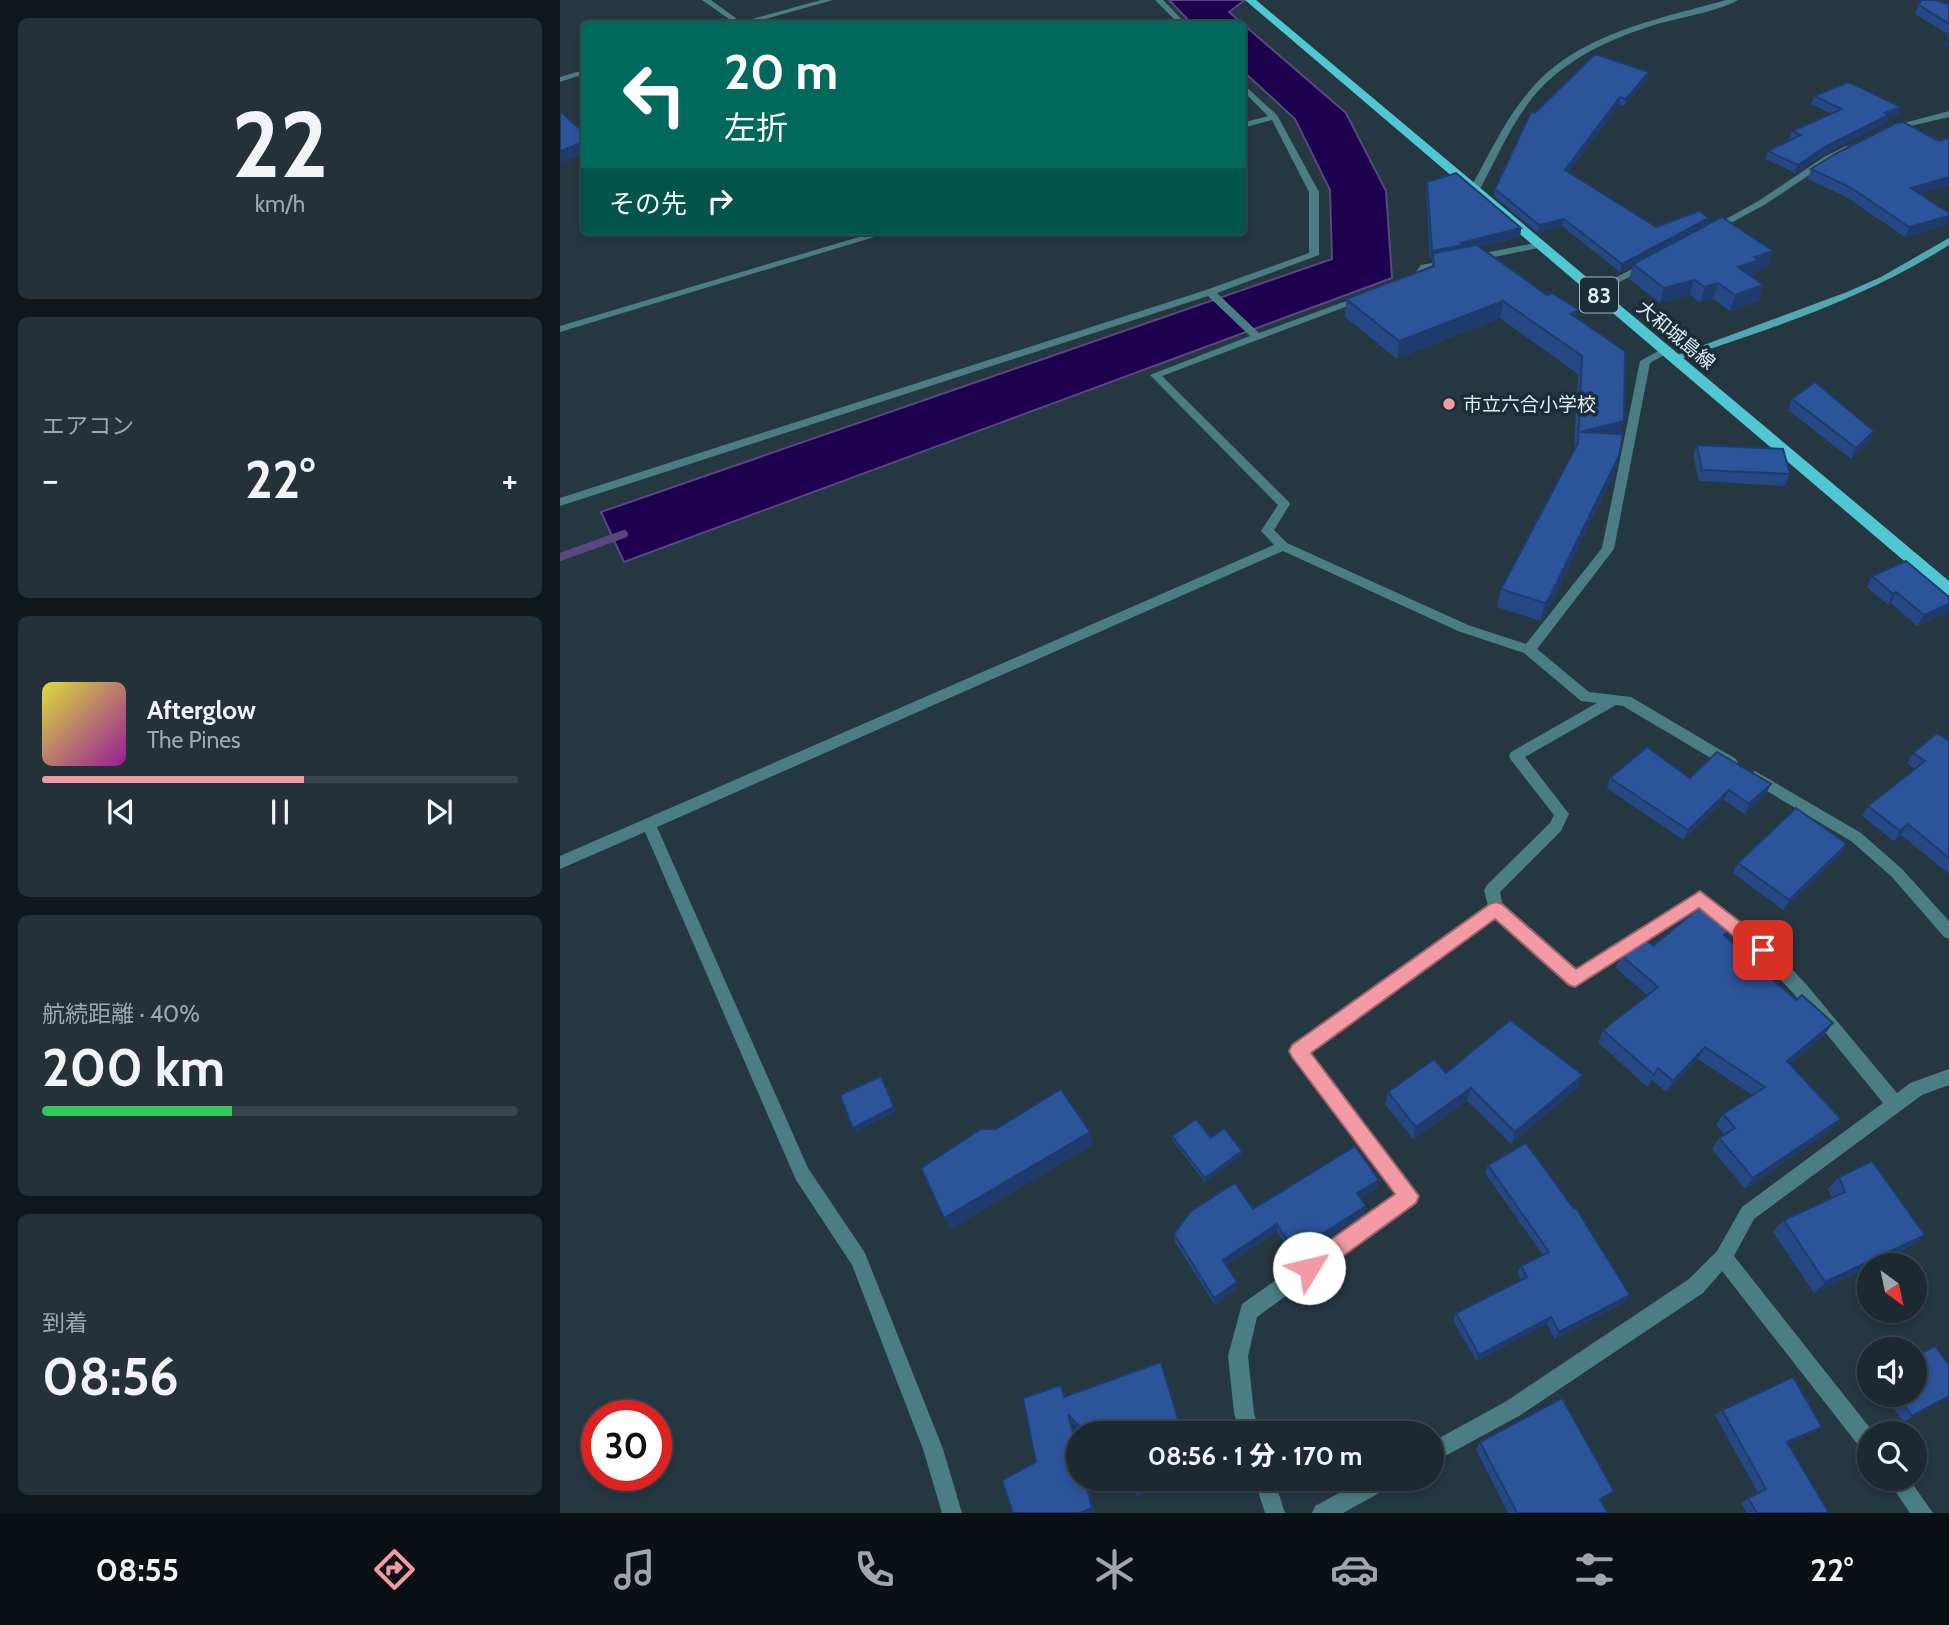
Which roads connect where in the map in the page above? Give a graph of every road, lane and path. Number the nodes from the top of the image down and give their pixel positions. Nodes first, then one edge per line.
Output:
1 (706, 0) edge
2 (829, 0) edge
3 (1160, 0) edge
4 (1250, 0) edge
5 (1734, 0) edge
6 (737, 21) edge
7 (752, 21) edge
8 (1180, 21) edge
9 (581, 73) edge
10 (560, 80) edge
11 (1246, 89) edge
12 (1949, 114) edge
13 (1274, 117) junction
14 (1246, 125) edge
15 (1877, 134) edge
16 (1852, 146) edge
17 (1475, 189) junction
18 (1705, 233) edge
19 (875, 235) edge
20 (1949, 241) edge
21 (1540, 246) junction
22 (1659, 258) edge
23 (1404, 283) edge
24 (1594, 291) junction
25 (1210, 292) junction
26 (1380, 292) edge
27 (560, 328) edge
28 (1257, 337) junction
29 (1670, 354) junction
30 (560, 502) edge
31 (1283, 546) junction
32 (1949, 590) edge
33 (1529, 650) junction
34 (1614, 700) junction
35 (649, 824) junction
36 (560, 863) edge
37 (1496, 909) junction
38 (1949, 932) edge
39 (1949, 1077) edge
40 (1895, 1104) junction
41 (1723, 1256) junction
42 (1246, 1421) edge
43 (1857, 1428) edge
44 (1444, 1446) edge
45 (1268, 1491) edge
46 (1363, 1491) edge
47 (1906, 1491) edge
48 (952, 1513) edge
49 (1275, 1513) edge
50 (1322, 1513) edge
51 (1923, 1513) edge

1 - 6 street
2 - 7 street
3 - 8 street
4 - 17 main road, 大和城島線 / 83
5 - 17 street
9 - 10 street
11 - 13 street
12 - 15 street
13 - 14 street
13 - 25 street
16 - 18 street
17 - 21 main road, 大和城島線 / 83
19 - 27 street
20 - 29 street
21 - 23 street
21 - 24 main road, 大和城島線 / 83
22 - 24 street
24 - 29 main road, 大和城島線 / 83
25 - 28 street
25 - 30 street
26 - 28 street
28 - 31 street
29 - 32 main road, 大和城島線 / 83
29 - 33 street
31 - 33 street
31 - 35 street
33 - 34 street
34 - 37 street
34 - 38 street
35 - 36 street
35 - 48 street
37 - 40 street
37 - 42 street
39 - 40 street
40 - 41 street
41 - 43 street
41 - 44 street
45 - 49 street
46 - 50 street
47 - 51 street

